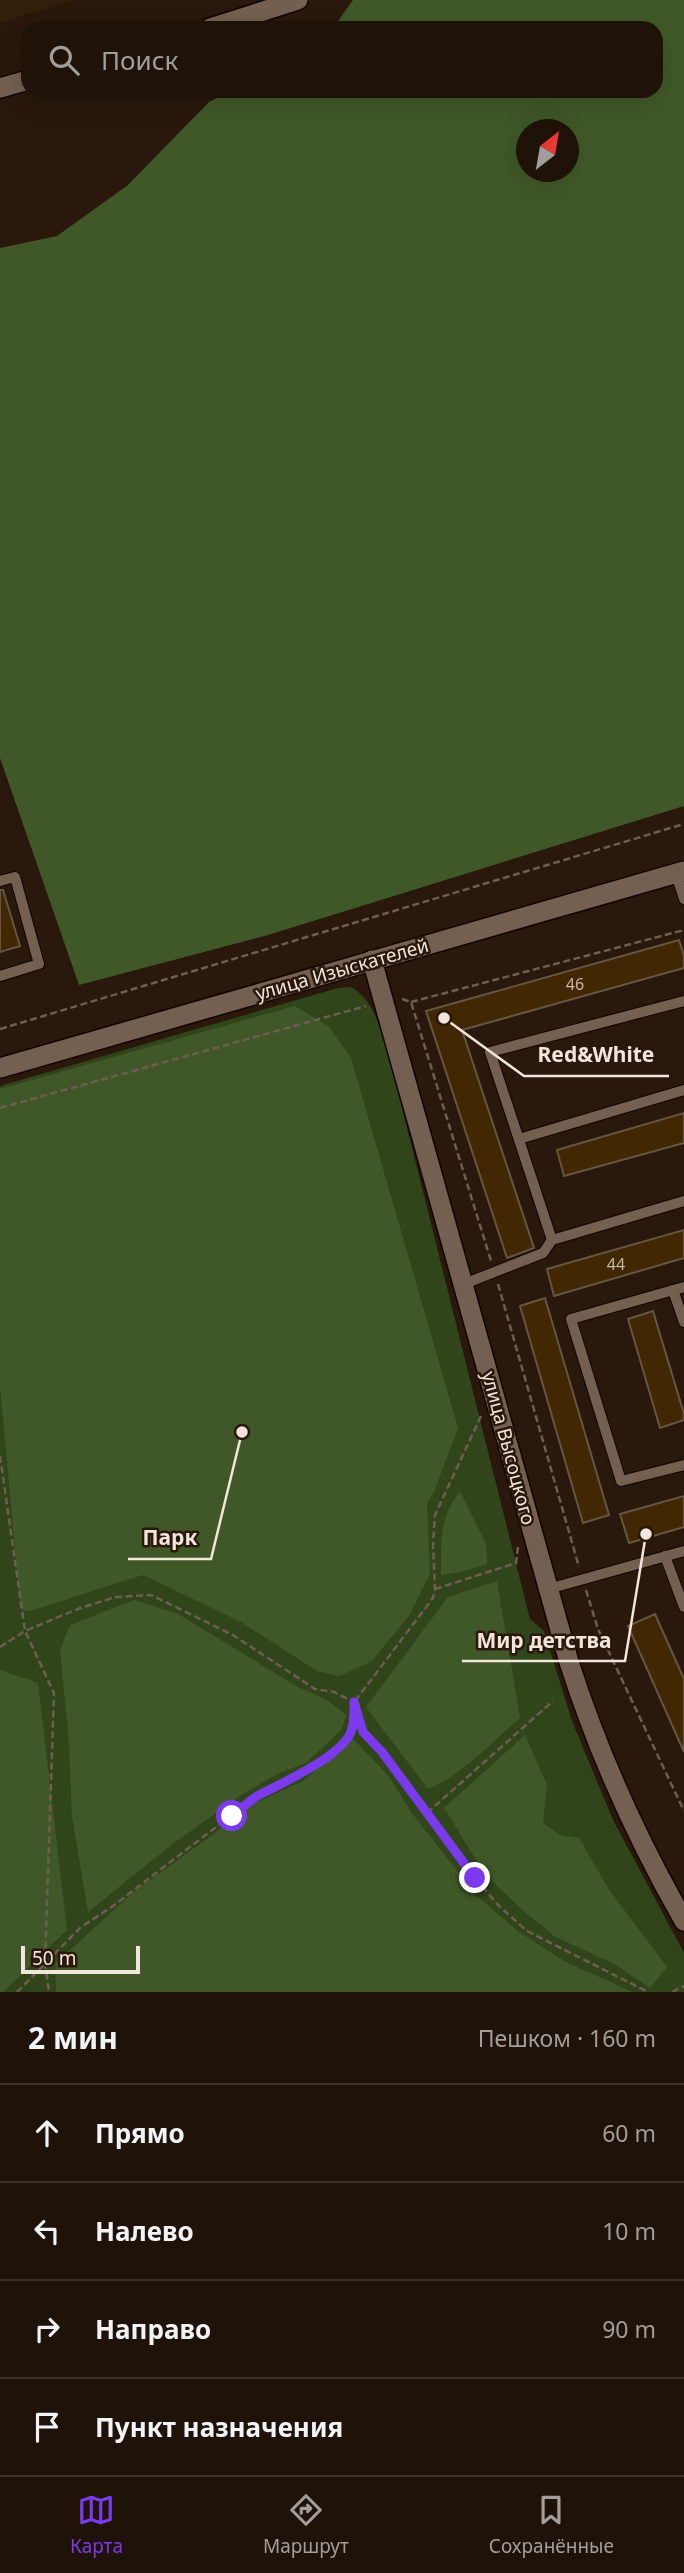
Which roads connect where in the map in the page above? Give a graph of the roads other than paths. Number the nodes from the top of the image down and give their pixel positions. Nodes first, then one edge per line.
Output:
1 (298, 0) edge
2 (255, 7) edge
3 (225, 21) edge
4 (21, 82) edge
5 (0, 88) edge
6 (680, 872) edge
7 (0, 881) edge
8 (684, 899) edge
9 (372, 960) junction
10 (0, 976) edge
11 (684, 1001) edge
12 (0, 1068) edge
13 (684, 1090) edge
14 (519, 1139) junction
15 (684, 1201) edge
16 (552, 1240) junction
17 (464, 1284) junction
18 (679, 1289) edge
19 (684, 1322) edge
20 (684, 1465) edge
21 (684, 1551) edge
22 (665, 1556) junction
23 (548, 1589) junction
24 (684, 1607) edge
25 (678, 1895) edge
26 (684, 1920) edge

1 - 2 street
2 - 3 street
4 - 5 street
6 - 8 lane
6 - 9 street, улица Изыскателей
7 - 10 lane
9 - 12 street, улица Изыскателей
9 - 17 street, улица Высоцкого
11 - 14 lane
13 - 14 lane
14 - 16 lane
15 - 16 lane
16 - 17 lane
17 - 23 street, улица Высоцкого
18 - 19 lane
18 - 20 lane
21 - 22 lane
22 - 23 lane
22 - 24 lane
23 - 25 street, улица Высоцкого
25 - 26 street, улица Высоцкого

